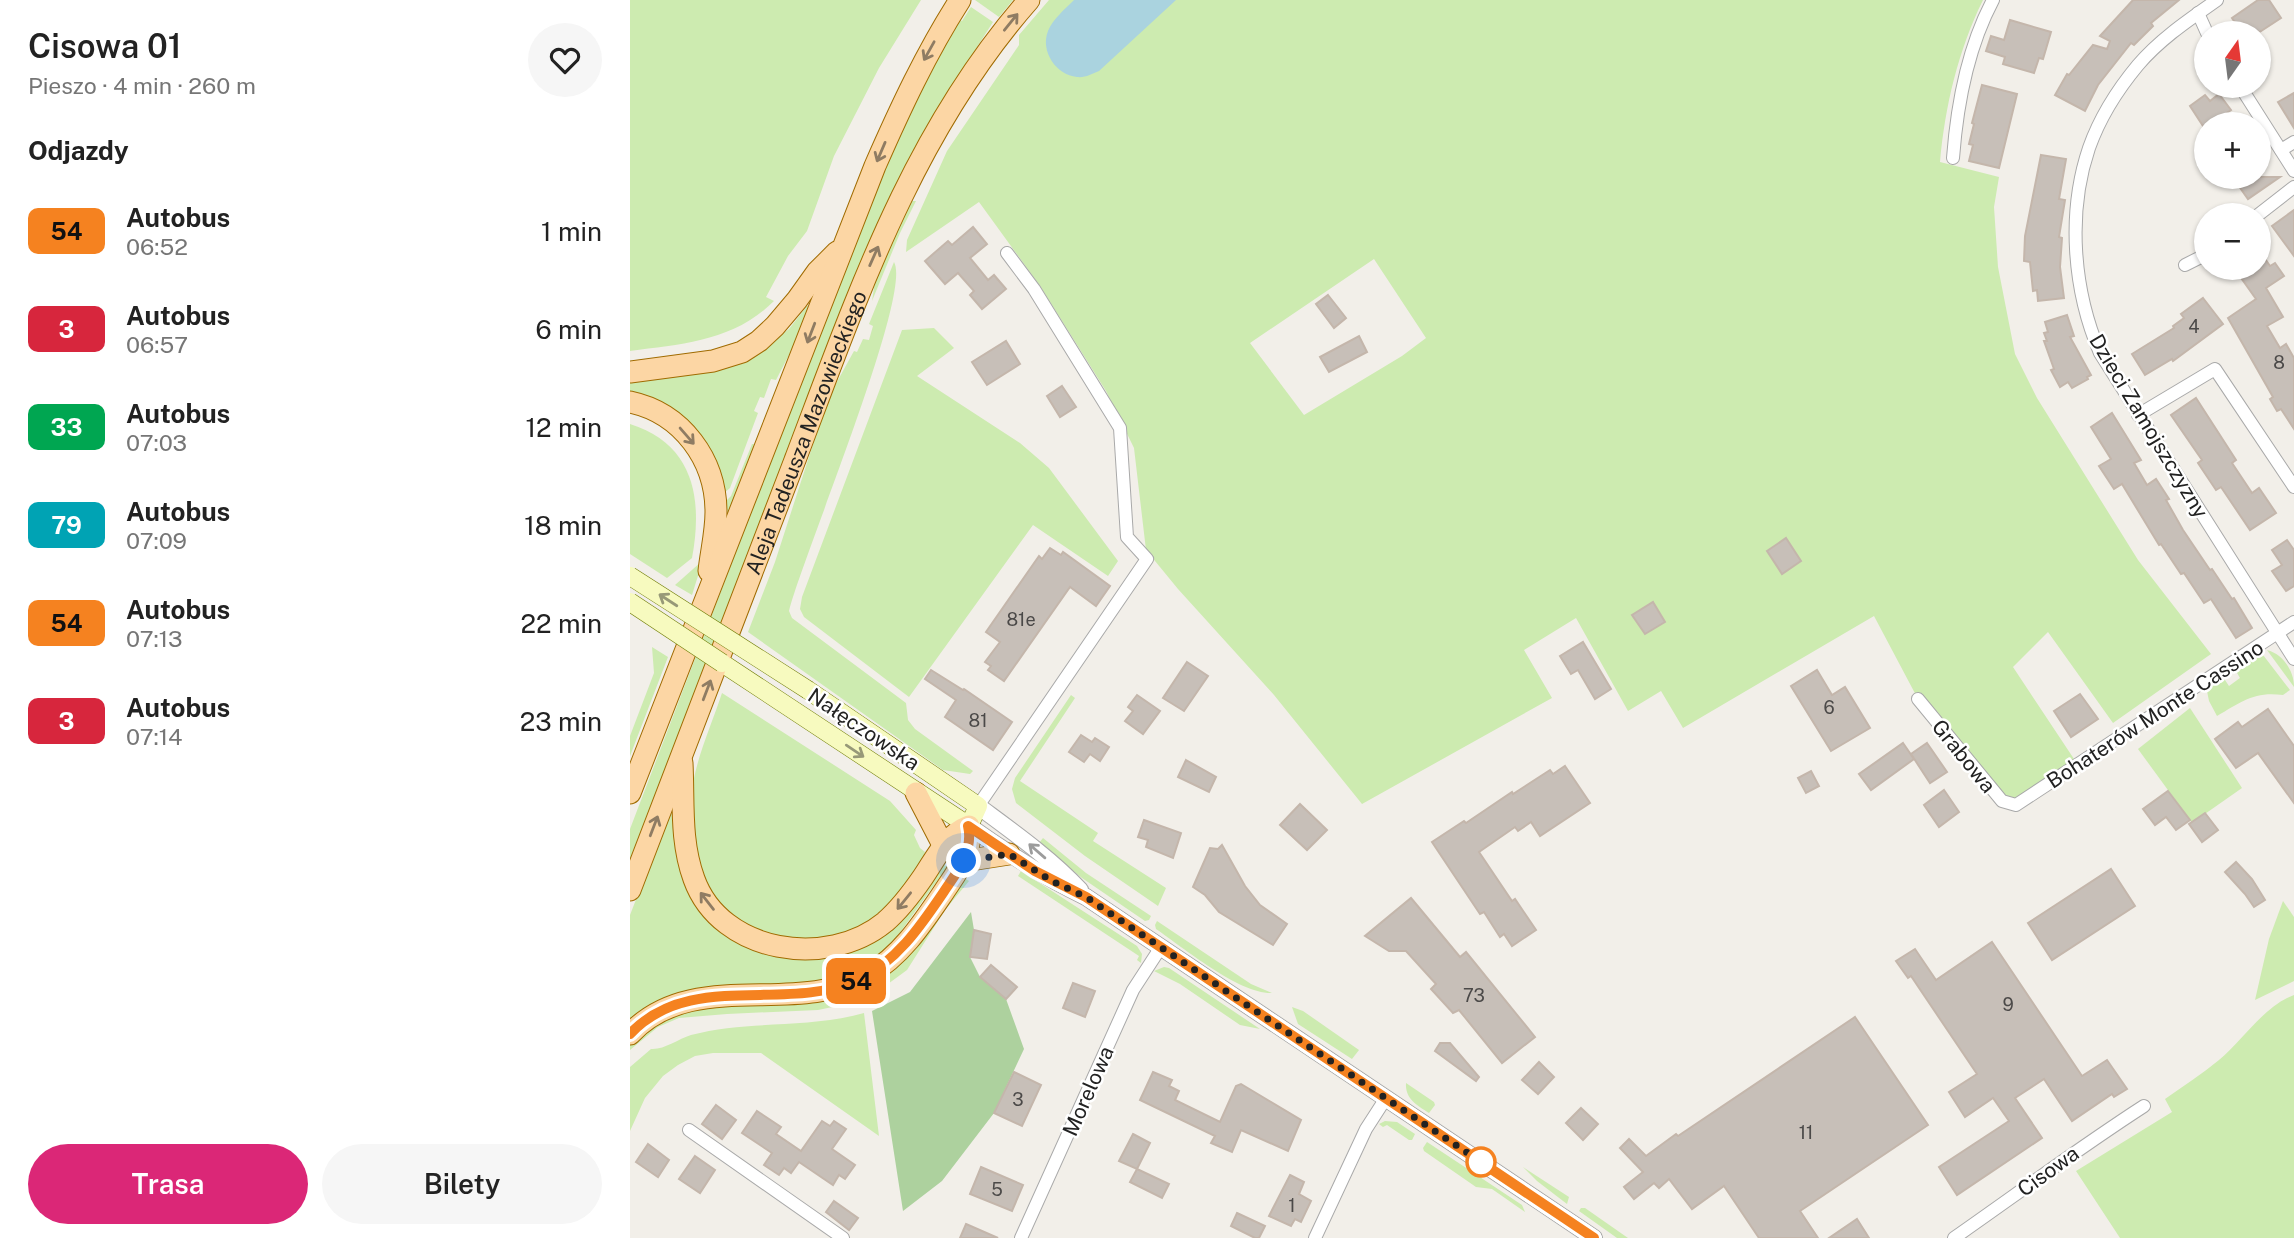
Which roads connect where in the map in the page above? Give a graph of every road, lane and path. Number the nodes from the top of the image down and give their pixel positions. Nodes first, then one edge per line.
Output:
1 (1029, 0) edge
2 (1993, 0) edge
3 (2217, 0) edge
4 (955, 7) edge
5 (2199, 13) junction
6 (2202, 21) edge
7 (2248, 98) edge
8 (2294, 142) edge
9 (2281, 150) junction
10 (1953, 158) dead end
11 (2294, 171) edge
12 (2294, 187) edge
13 (2271, 205) edge
14 (843, 246) junction
15 (1007, 253) dead end
16 (2194, 260) edge
17 (2185, 265) dead end
18 (630, 372) edge
19 (630, 402) edge
20 (2138, 415) junction
21 (2294, 487) edge
22 (630, 576) edge
23 (630, 602) edge
24 (705, 604) junction
25 (2294, 622) edge
26 (2278, 634) junction
27 (2294, 659) edge
28 (1918, 699) dead end
29 (682, 754) junction
30 (630, 793) edge
31 (916, 793) junction
32 (2016, 805) joint
33 (978, 806) junction
34 (968, 826) junction
35 (943, 845) junction
36 (1009, 854) junction
37 (964, 861) junction
38 (630, 890) edge
39 (1086, 897) junction
40 (1161, 947) junction
41 (630, 1034) edge
42 (1386, 1098) junction
43 (2144, 1107) dead end
44 (689, 1130) dead end
45 (843, 1238) edge
46 (1021, 1238) edge
47 (1315, 1238) edge
48 (1594, 1238) edge
49 (1954, 1238) edge

29 -> 1 main road, Aleja Tadeusza Mazowieckiego
2 - 10 street
3 - 5 street, Dzieci Zamojszczyzny
4 -> 14 main road, Aleja Tadeusza Mazowieckiego
5 - 6 street
5 - 20 street, Dzieci Zamojszczyzny
7 - 9 street
8 - 9 street
9 - 11 street
12 - 13 street
14 - 18 main road
14 -> 24 main road, Aleja Tadeusza Mazowieckiego
15 - 33 street
16 - 17 street
19 -> 24 main road
20 - 21 street
20 - 26 street, Dzieci Zamojszczyzny
33 -> 22 main road, Nałęczowska, bridge
23 -> 31 main road, Nałęczowska, bridge
24 - 30 main road, Aleja Tadeusza Mazowieckiego
25 - 26 street, Bohaterów Monte Cassino
26 - 27 street, Dzieci Zamojszczyzny
26 - 32 street, Bohaterów Monte Cassino
28 - 32 street, Grabowa
35 -> 29 main road
38 -> 29 main road, Aleja Tadeusza Mazowieckiego
31 - 34 main road, Nałęczowska
31 - 35 main road
33 - 34 main road
39 -> 33 street, Nałęczowska
34 - 35 main road
34 - 36 street, Nałęczowska
34 - 37 main road
36 - 37 main road
36 - 39 street, Nałęczowska
37 - 41 main road
39 - 40 street, Nałęczowska
40 - 42 street, Nałęczowska
40 - 46 street, Morelowa
42 - 47 street
42 - 48 street, Nałęczowska
43 - 49 street, Cisowa
44 - 45 street

